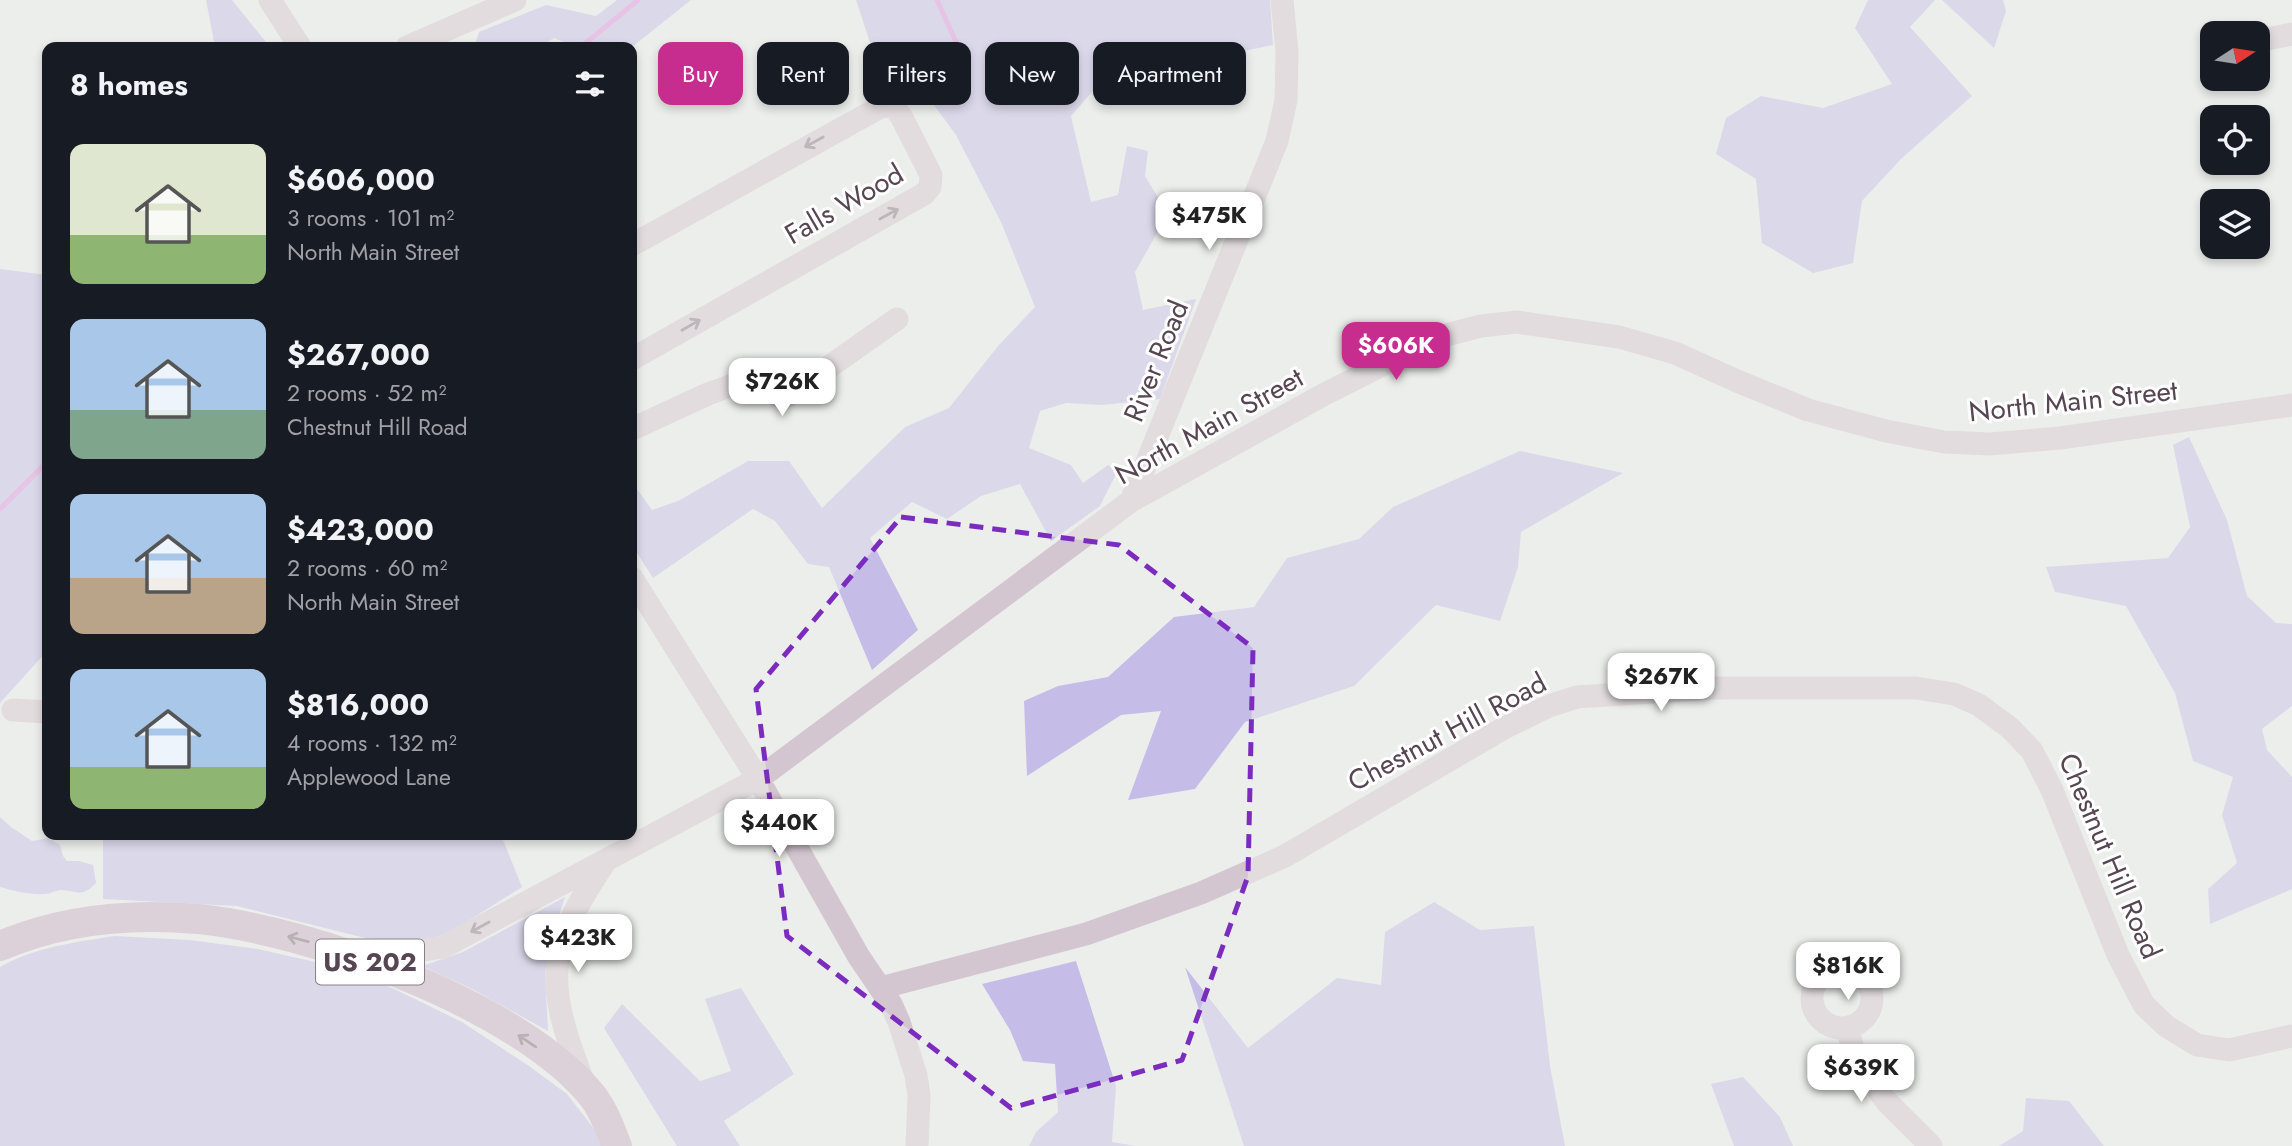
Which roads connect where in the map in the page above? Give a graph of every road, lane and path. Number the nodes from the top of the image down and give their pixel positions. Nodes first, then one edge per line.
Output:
1 (270, 0) edge
2 (515, 0) edge
3 (1282, 0) edge
4 (2292, 34) edge
5 (2270, 39) edge
6 (297, 42) edge
7 (418, 42) edge
8 (637, 242) edge
9 (897, 319) dead end
10 (637, 356) edge
11 (2292, 405) edge
12 (637, 427) edge
13 (1131, 501) junction
14 (637, 586) edge
15 (13, 710) dead end
16 (42, 712) edge
17 (758, 779) junction
18 (605, 861) junction
19 (60, 926) junction
20 (0, 928) edge
21 (0, 946) edge
22 (363, 960) junction
23 (880, 988) junction
24 (1847, 1027) dead end
25 (2292, 1036) edge
26 (586, 1090) junction
27 (617, 1146) edge
28 (917, 1146) edge
29 (1931, 1146) edge

1 - 6 street
2 - 7 street
3 - 13 street, River Road
4 - 5 street
10 -> 8 street, Falls Wood
9 - 12 street
11 - 13 street, North Main Street
13 - 17 street, North Main Street
14 - 17 street
15 - 16 street
17 - 18 street, North Main Street
17 - 23 street
18 -> 22 street, North Main Street
18 - 26 street, North Main Street
19 - 20 main road, US 202
19 - 21 main road
22 -> 19 main road, US 202
26 -> 22 main road, US 202
23 - 25 street, Chestnut Hill Road
23 - 28 street
24 - 29 street
26 - 27 main road, US 202

